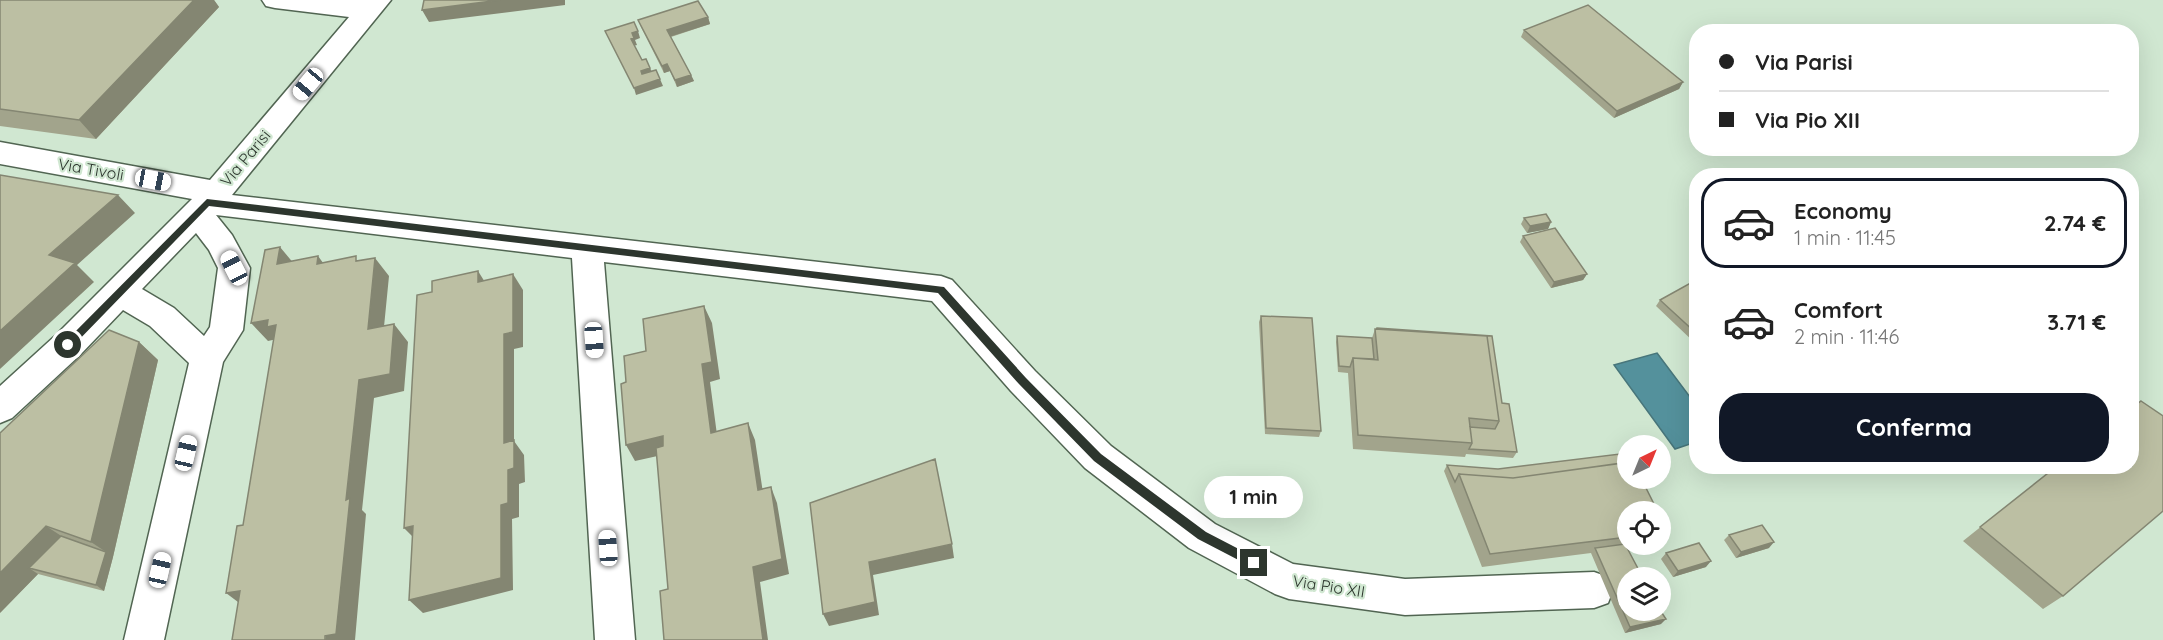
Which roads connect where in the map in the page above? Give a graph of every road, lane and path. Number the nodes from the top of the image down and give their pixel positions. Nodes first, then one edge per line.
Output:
1 (275, 0) edge
2 (373, 6) edge
3 (0, 153) edge
4 (207, 202) junction
5 (587, 248) junction
6 (120, 292) junction
7 (207, 359) junction
8 (0, 408) edge
9 (1594, 590) dead end
10 (144, 640) edge
11 (615, 640) edge

1 - 2 street
2 - 4 street, Via Parisi
3 - 4 street, Via Tivoli
4 - 5 street, Via Pio XII
4 - 6 street, Via Parisi
4 - 7 street
5 - 9 street, Via Pio XII
5 - 11 street
6 - 7 street
6 - 8 street, Via Parisi
7 - 10 street

